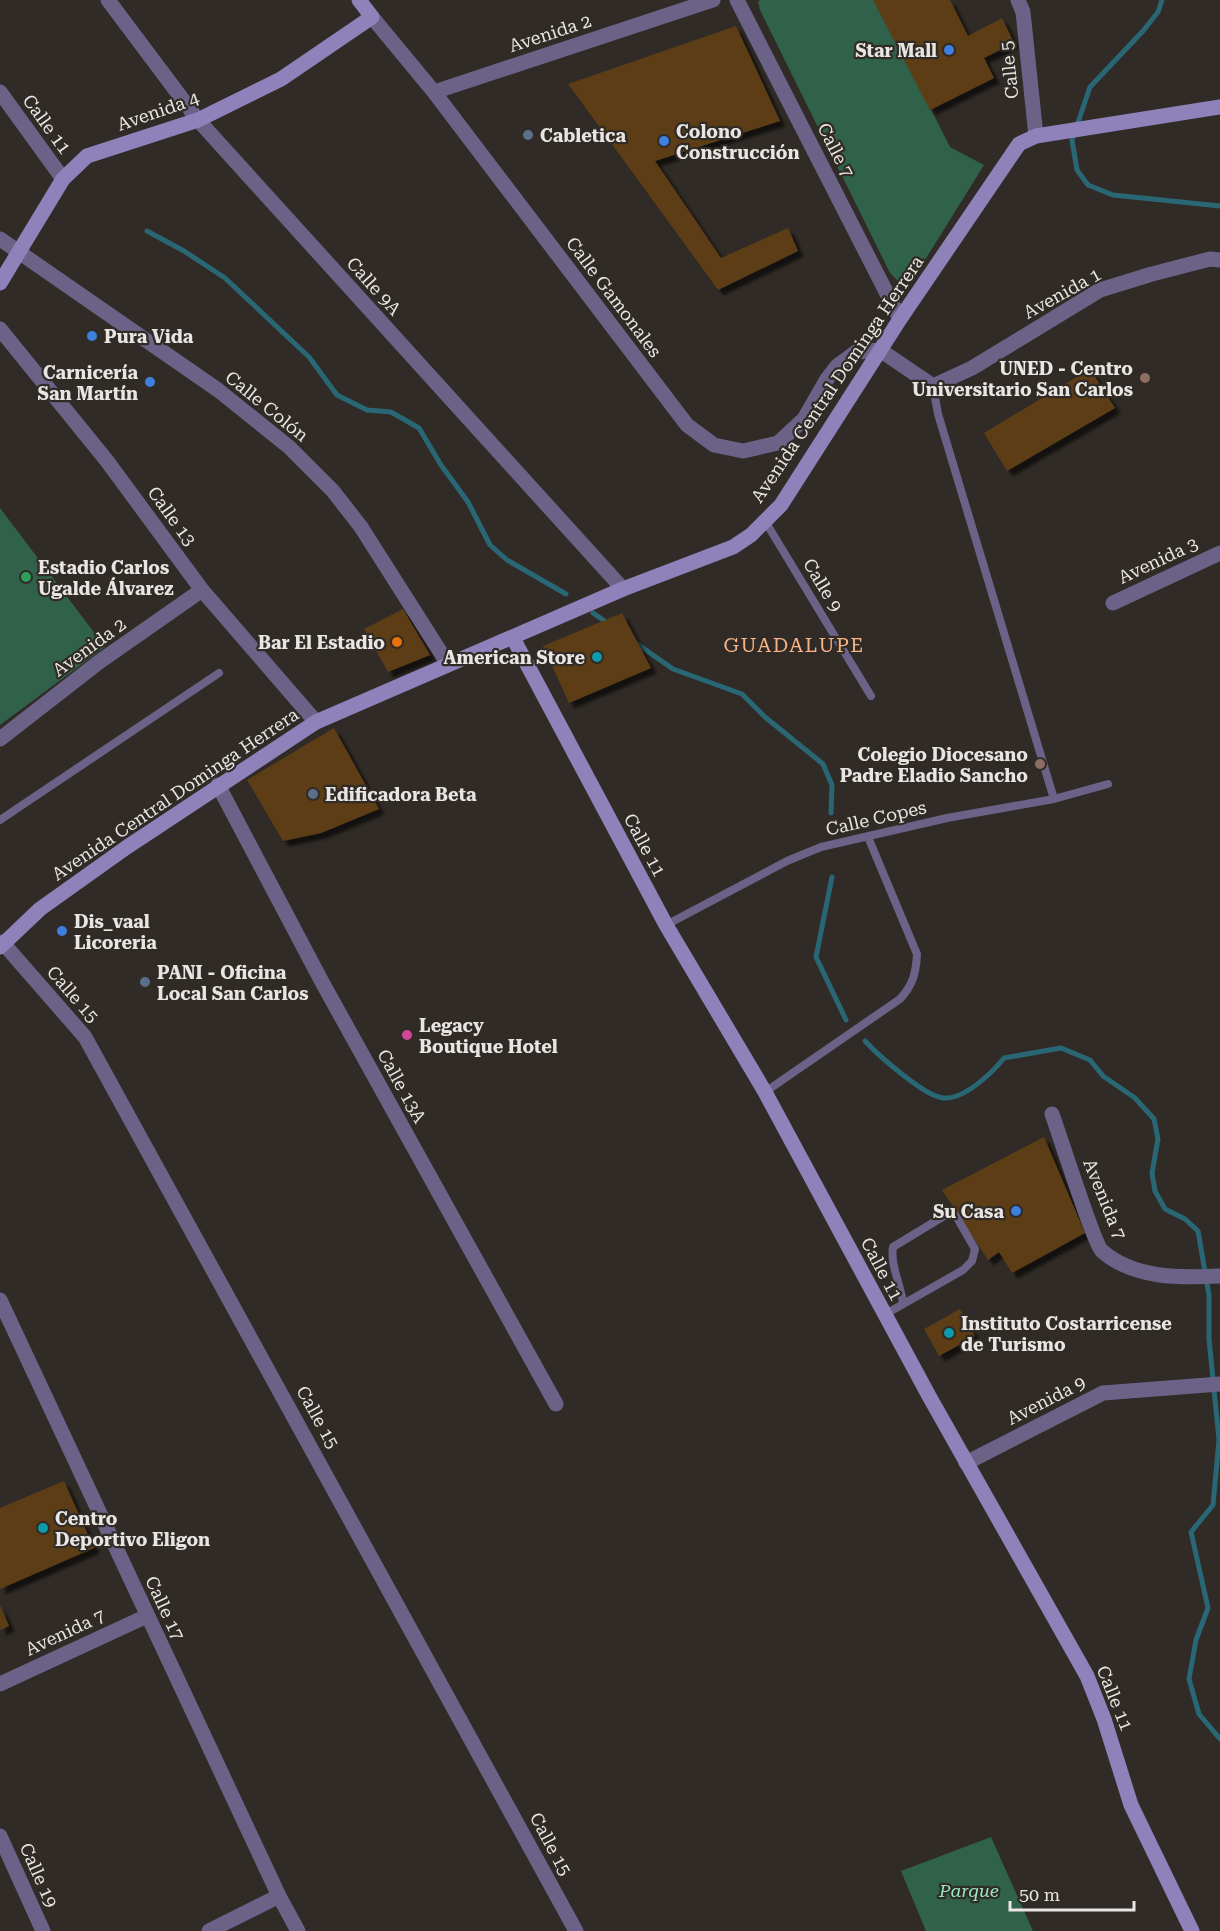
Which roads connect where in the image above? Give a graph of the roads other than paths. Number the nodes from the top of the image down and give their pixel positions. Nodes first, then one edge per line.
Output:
1 (108, 0) edge
2 (359, 0) edge
3 (713, 0) edge
4 (737, 0) edge
5 (1018, 0) edge
6 (372, 17) junction
7 (0, 92) edge
8 (434, 92) junction
9 (1220, 107) edge
10 (198, 120) junction
11 (1036, 136) junction
12 (63, 179) junction
13 (0, 239) edge
14 (20, 252) junction
15 (1220, 260) edge
16 (0, 283) edge
17 (900, 319) junction
18 (0, 329) edge
19 (880, 350) junction
20 (933, 386) junction
21 (765, 521) junction
22 (1220, 553) edge
23 (622, 589) junction
24 (202, 590) junction
25 (1113, 603) dead end
26 (513, 638) junction
27 (448, 664) junction
28 (219, 673) dead end
29 (872, 696) dead end
30 (316, 722) junction
31 (0, 739) edge
32 (1108, 784) dead end
33 (218, 785) junction
34 (1054, 799) junction
35 (0, 820) edge
36 (868, 837) junction
37 (666, 925) junction
38 (1, 943) edge
39 (765, 1092) junction
40 (1052, 1114) dead end
41 (1219, 1276) edge
42 (0, 1300) edge
43 (903, 1303) junction
44 (884, 1315) junction
45 (1214, 1385) edge
46 (556, 1404) dead end
47 (966, 1463) junction
48 (147, 1616) junction
49 (0, 1684) edge
50 (0, 1836) edge
51 (279, 1896) junction
52 (43, 1931) edge
53 (208, 1931) edge
54 (298, 1931) edge
55 (576, 1931) edge
56 (1192, 1931) edge

1 - 10 street, Calle 9A
2 - 6 street, Calle Gamonales
3 - 8 street, Avenida 2
4 - 17 street, Calle 7
5 - 11 street, Calle 5
6 - 8 street, Calle Gamonales
6 - 10 street, Avenida 4
7 - 12 street, Calle 11
8 - 19 street, Calle Gamonales
9 - 11 street
10 - 12 street, Avenida 4
10 - 23 street, Calle 9A
11 - 17 street, Avenida Central Dominga Herrera
12 - 14 street, Avenida 4
13 - 14 street, Calle Colón
14 - 16 street, Avenida 4
14 - 27 street, Calle Colón
15 - 20 street, Avenida 1
17 - 19 street, Avenida Central Dominga Herrera
18 - 24 street, Calle 13
19 - 20 street
19 - 21 street, Avenida Central Dominga Herrera
20 - 34 lane
21 - 23 street, Avenida Central Dominga Herrera
21 - 29 lane, Calle 9
22 - 25 street, Avenida 3
23 - 26 street, Avenida Central Dominga Herrera
24 - 30 street, Calle 13
24 - 31 street, Avenida 2
26 - 27 street, Avenida Central Dominga Herrera
26 - 37 street, Calle 11
27 - 30 street, Avenida Central Dominga Herrera
28 - 35 lane
30 - 33 street, Avenida Central Dominga Herrera
32 - 34 lane, Calle Copes
33 - 38 street, Avenida Central Dominga Herrera
33 - 46 street, Calle 13A
34 - 36 lane, Calle Copes
36 - 37 lane, Calle Copes
36 - 39 lane
37 - 39 street, Calle 11
38 - 55 street, Calle 15
39 - 44 street, Calle 11
40 - 41 street, Avenida 7
42 - 48 street, Calle 17
43 - 43 lane
43 - 44 lane
44 - 47 street, Calle 11
45 - 47 street, Avenida 9
47 - 56 street, Calle 11
48 - 49 street, Avenida 7
48 - 51 street, Calle 17
50 - 52 street, Calle 19
51 - 53 street
51 - 54 street, Calle 17

